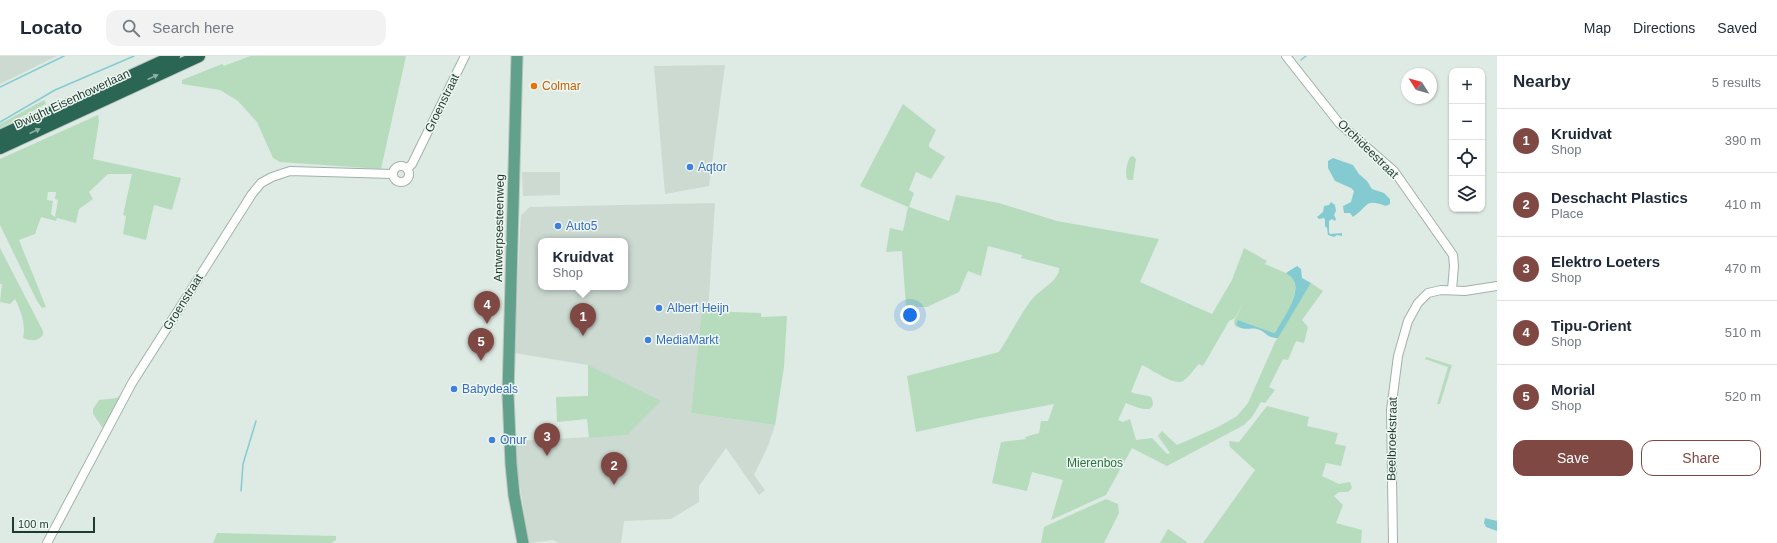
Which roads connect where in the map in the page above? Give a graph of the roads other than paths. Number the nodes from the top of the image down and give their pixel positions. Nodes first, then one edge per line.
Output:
1 (174, 56) edge
2 (199, 56) edge
3 (465, 56) edge
4 (511, 56) edge
5 (517, 56) edge
6 (1286, 56) edge
7 (0, 136) edge
8 (0, 148) edge
9 (407, 169) junction
10 (392, 174) junction
11 (1497, 286) edge
12 (1452, 290) junction
13 (47, 543) edge
14 (517, 543) edge
15 (523, 543) edge
16 (1393, 543) edge

1 - 7 highway, Dwight Eisenhowerlaan
8 -> 2 highway, Dwight Eisenhowerlaan
3 - 9 street, Groenstraat
4 - 14 main road, Antwerpsesteenweg
5 - 15 main road, Antwerpsesteenweg
6 - 12 street, Orchideestraat
9 - 10 street
9 - 10 street
10 - 13 street, Groenstraat
11 - 12 street, Beelbroekstraat
12 - 16 street, Beelbroekstraat

